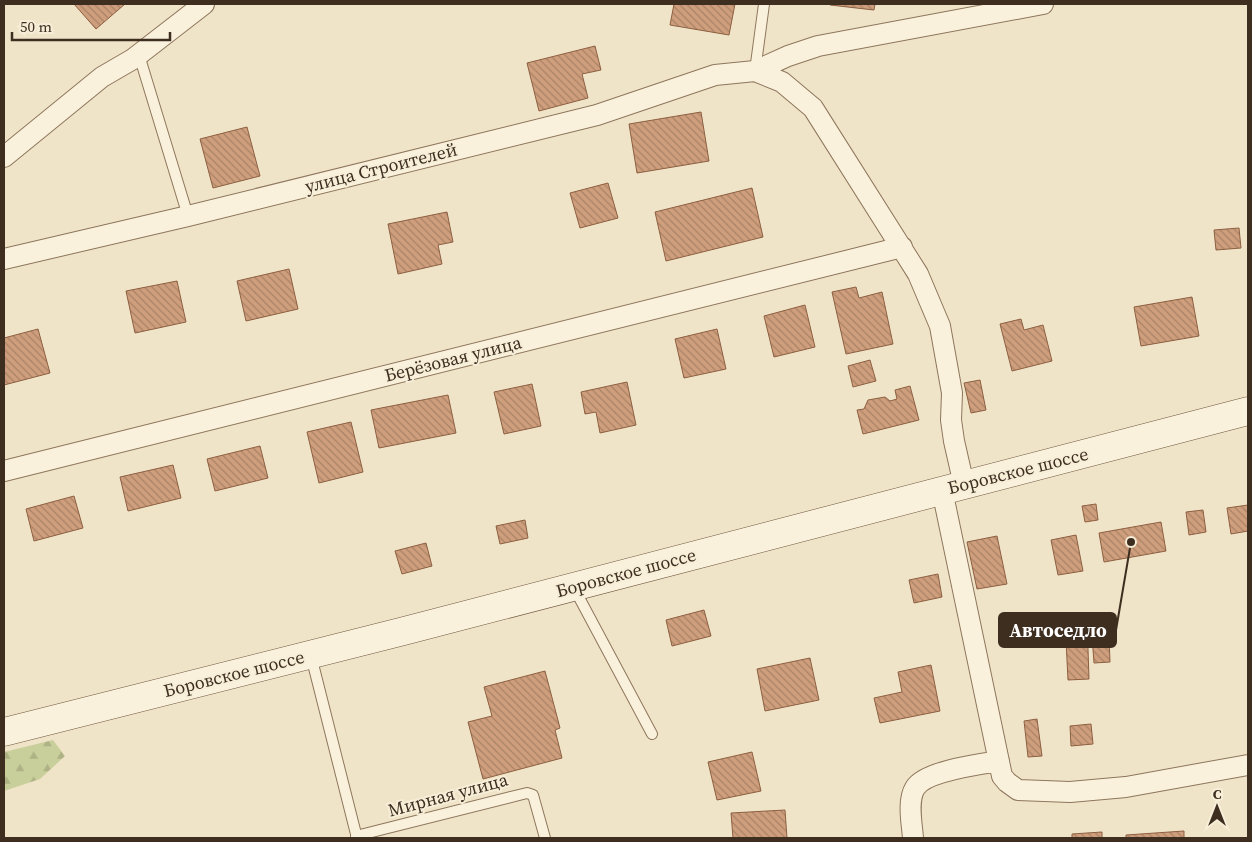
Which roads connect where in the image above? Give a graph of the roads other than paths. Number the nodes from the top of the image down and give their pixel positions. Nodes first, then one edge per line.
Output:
1 (204, 4) edge
2 (764, 4) edge
3 (1044, 4) edge
4 (139, 55) junction
5 (755, 70) junction
6 (4, 157) edge
7 (188, 216) junction
8 (902, 247) junction
9 (4, 259) edge
10 (1248, 411) edge
11 (4, 471) edge
12 (953, 487) junction
13 (573, 587) junction
14 (311, 655) junction
15 (4, 732) edge
16 (652, 734) dead end
17 (1248, 765) edge
18 (1001, 769) junction
19 (357, 837) edge
20 (545, 838) edge
21 (913, 838) edge

1 - 4 street
2 - 5 lane
3 - 5 street, улица Строителей
4 - 6 street
4 - 7 lane
5 - 7 street, улица Строителей
5 - 8 street
7 - 9 street, улица Строителей
8 - 11 street, Берёзовая улица
8 - 12 street
10 - 12 main road, Боровское шоссе
12 - 13 main road, Боровское шоссе
12 - 18 street
13 - 14 main road, Боровское шоссе
13 - 16 lane
14 - 15 main road, Боровское шоссе
14 - 19 lane, Мирная улица
17 - 18 street
18 - 21 street
19 - 20 lane, Мирная улица

